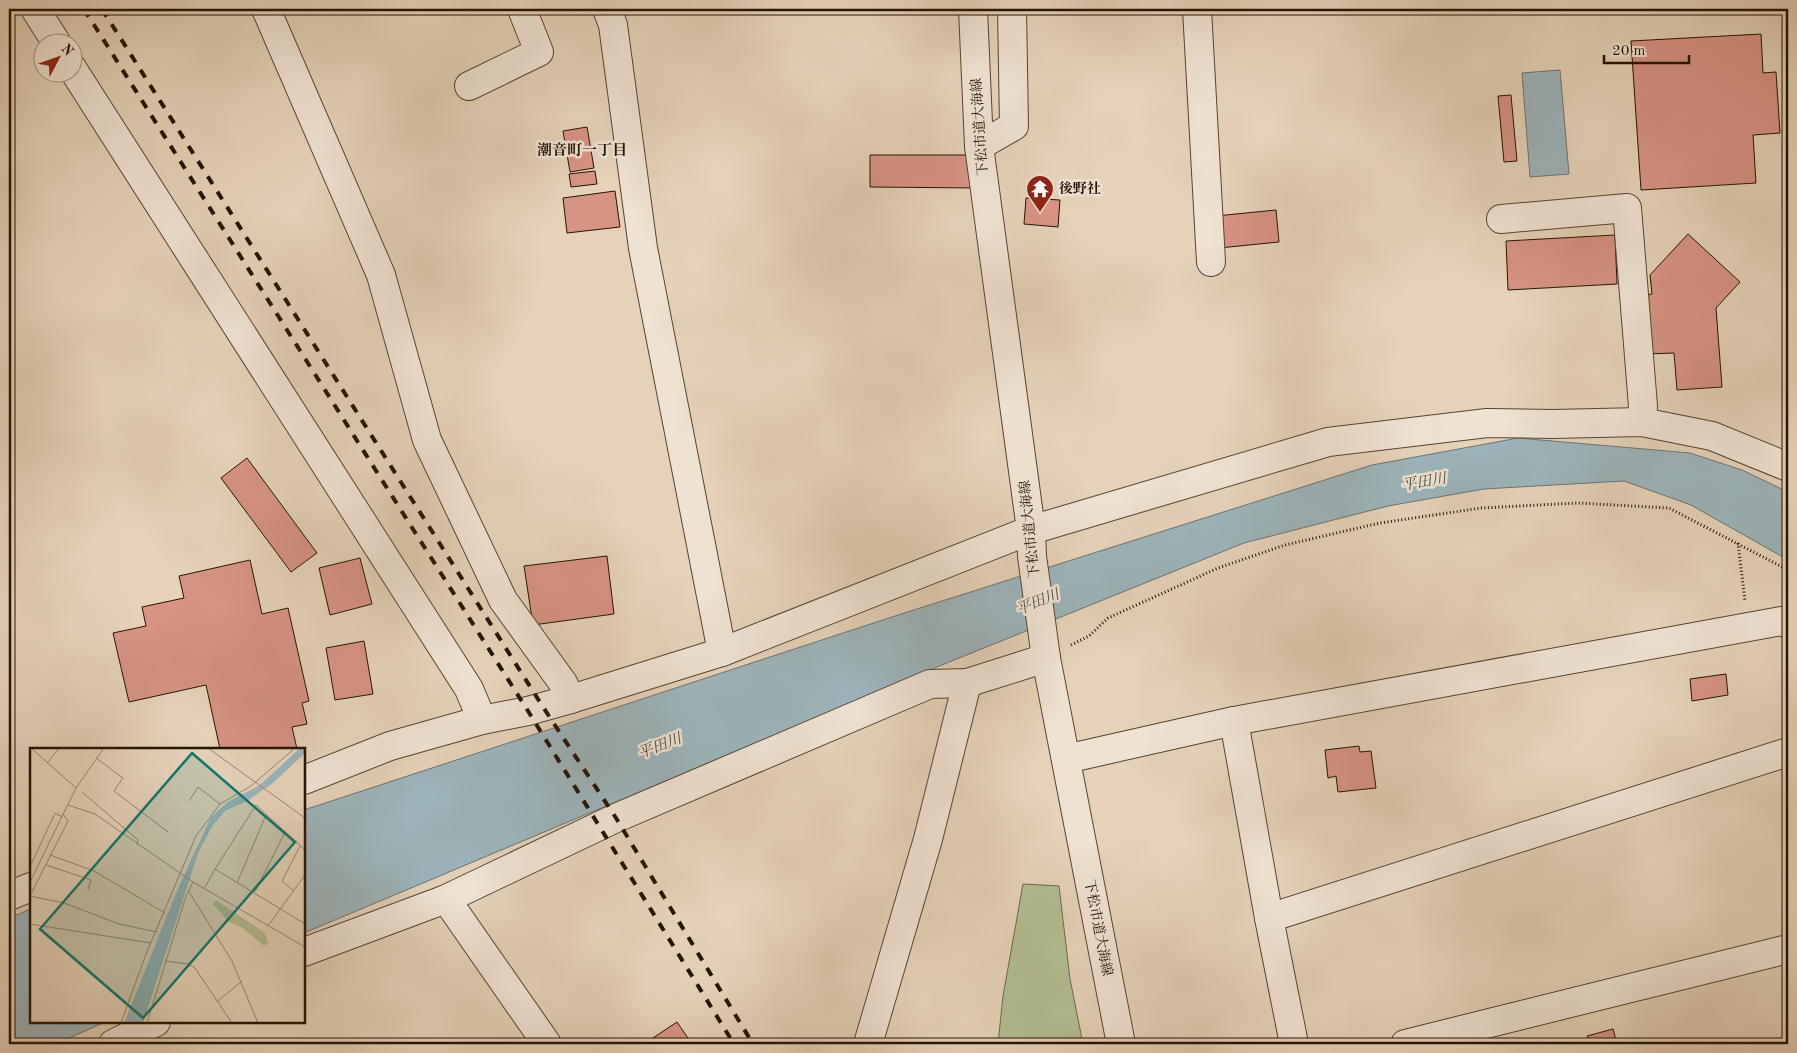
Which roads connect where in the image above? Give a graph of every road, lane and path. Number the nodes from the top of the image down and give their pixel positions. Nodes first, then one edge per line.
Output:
1 (35, 9) edge
2 (266, 9) edge
3 (522, 9) edge
4 (608, 9) edge
5 (973, 9) edge
6 (1012, 9) edge
7 (1196, 9) edge
8 (50, 32) edge
9 (81, 82) edge
10 (469, 86) dead end
11 (979, 146) junction
12 (1501, 219) dead end
13 (1211, 262) dead end
14 (1642, 422) junction
15 (1788, 467) edge
16 (1031, 543) junction
17 (1738, 543) junction
18 (1788, 570) edge
19 (1745, 604) dead end
20 (1788, 624) edge
21 (722, 652) junction
22 (1046, 658) junction
23 (967, 682) junction
24 (571, 699) junction
25 (482, 720) junction
26 (1234, 721) junction
27 (1788, 752) edge
28 (1066, 759) junction
29 (305, 780) edge
30 (30, 887) edge
31 (9, 896) edge
32 (446, 899) junction
33 (1269, 918) junction
34 (1788, 950) edge
35 (305, 952) edge
36 (154, 1023) edge
37 (113, 1044) edge
38 (547, 1044) edge
39 (868, 1044) edge
40 (1121, 1044) edge
41 (1294, 1044) edge
42 (1405, 1044) edge

1 - 8 street
2 - 24 street
3 - 10 street
4 - 21 street
5 - 11 street, 下松市道大海線
6 - 11 street
7 - 13 street
9 - 25 street
11 - 16 street, 下松市道大海線
12 - 14 street
14 - 15 street
14 - 16 street
16 - 21 street
16 - 22 street, 下松市道大海線
17 - 18 path
17 - 19 path
17 - 22 path
20 - 26 street
21 - 24 street
22 - 23 street
22 - 28 street, 下松市道大海線
23 - 32 street
23 - 39 street
24 - 25 street
25 - 29 street
26 - 28 street
26 - 33 street
27 - 33 street
28 - 40 street, 下松市道大海線
30 - 31 street
32 - 35 street
32 - 38 street
33 - 41 street
34 - 42 street
36 - 37 street

